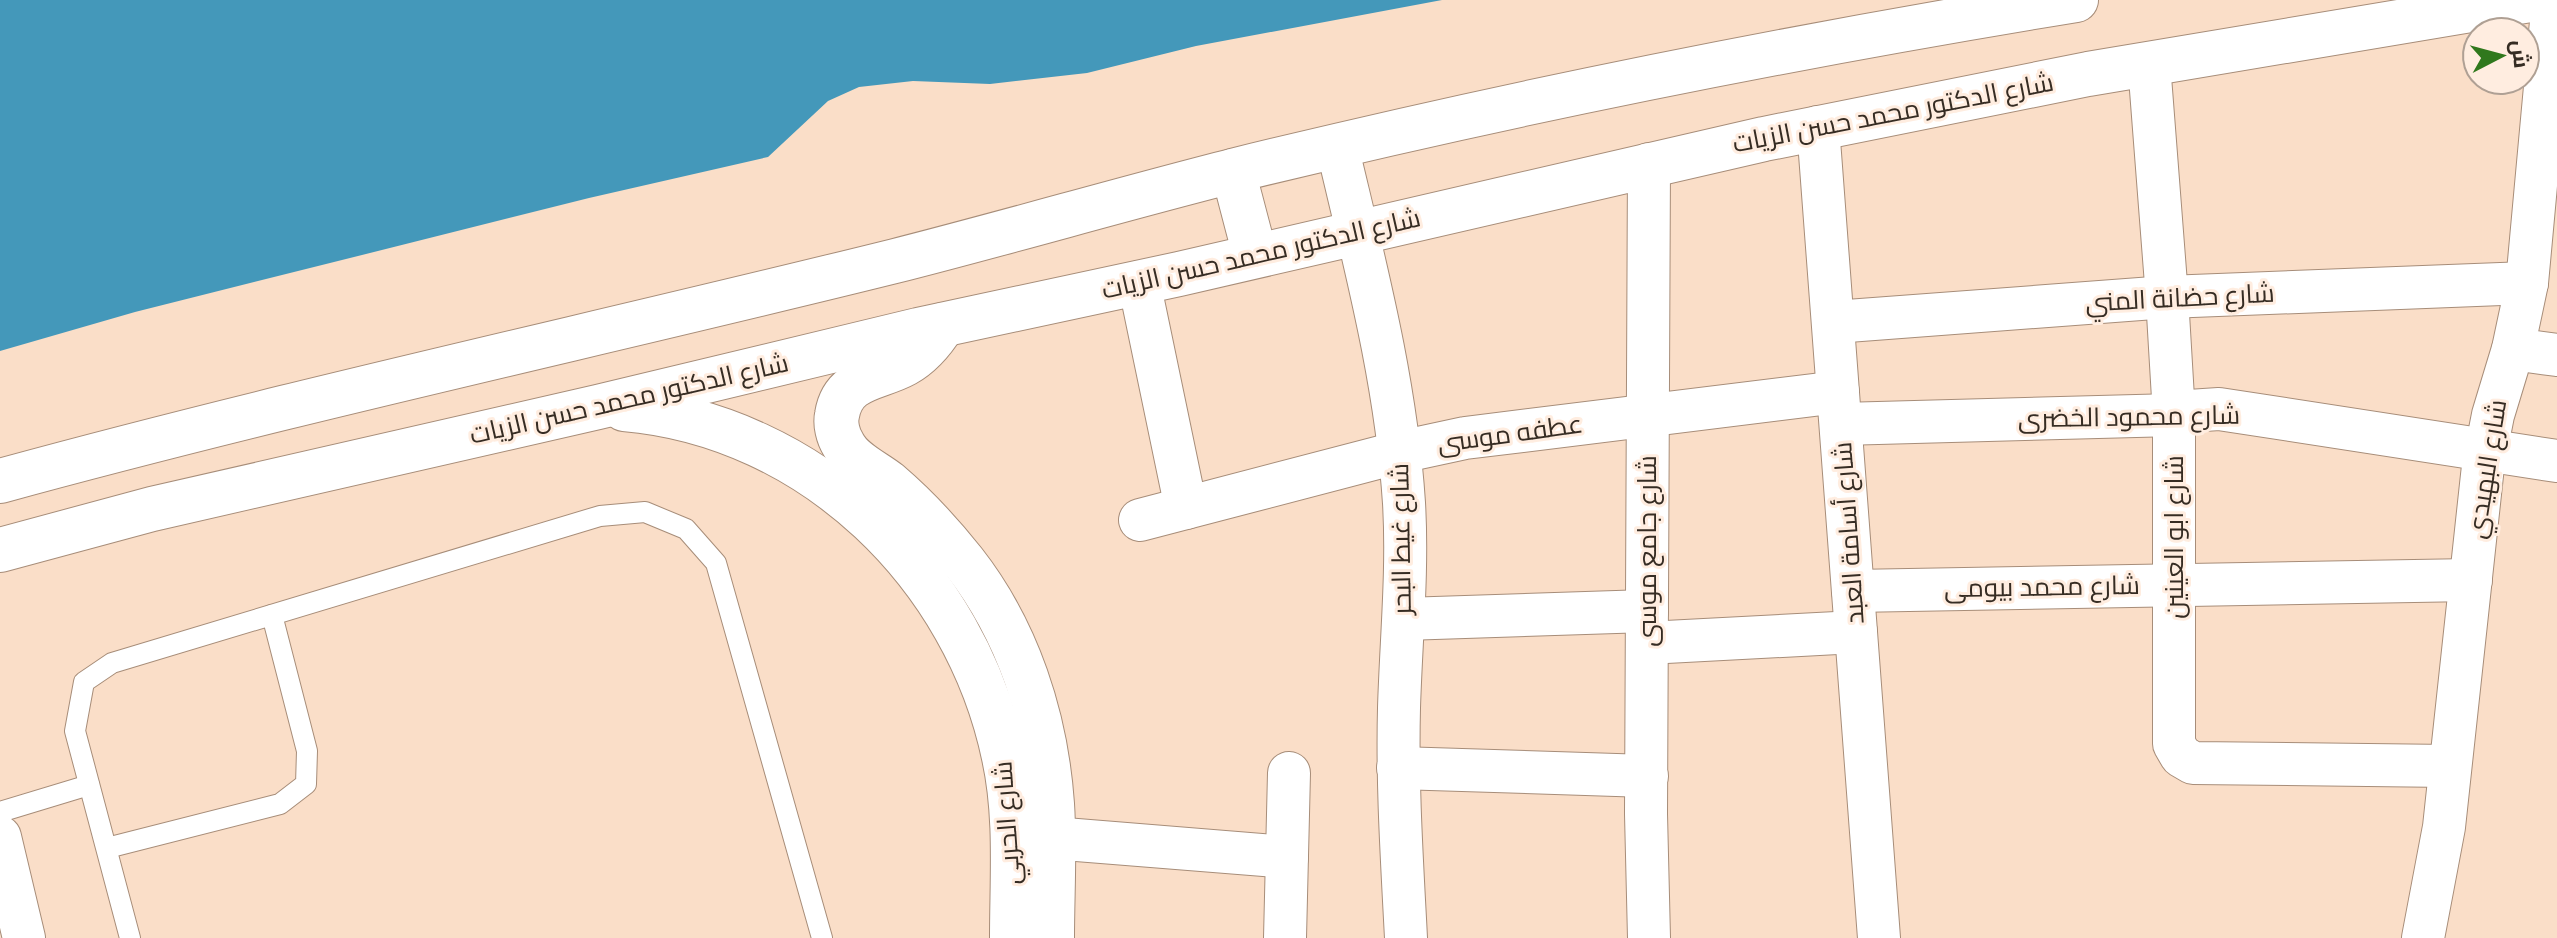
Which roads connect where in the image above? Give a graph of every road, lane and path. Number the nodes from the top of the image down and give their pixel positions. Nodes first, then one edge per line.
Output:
1 (2076, 0) edge
2 (2530, 0) edge
3 (2553, 0) edge
4 (2149, 64) junction
5 (1818, 127) junction
6 (1337, 146) junction
7 (1649, 164) junction
8 (1233, 171) junction
9 (2546, 199) edge
10 (1357, 232) junction
11 (1255, 255) junction
12 (1139, 282) junction
13 (2527, 283) junction
14 (2167, 297) junction
15 (1834, 322) junction
16 (943, 324) junction
17 (2513, 349) junction
18 (2557, 355) edge
19 (598, 407) junction
20 (1840, 408) junction
21 (2174, 415) junction
22 (1648, 416) junction
23 (2487, 450) junction
24 (1400, 452) junction
25 (2557, 461) edge
26 (0, 481) edge
27 (1186, 508) junction
28 (1140, 520) dead end
29 (0, 550) edge
30 (2471, 580) junction
31 (2175, 585) junction
32 (1853, 591) junction
33 (272, 615) junction
34 (1404, 619) junction
35 (1647, 627) junction
36 (1856, 632) junction
37 (1011, 641) junction
38 (973, 660) junction
39 (2450, 766) junction
40 (1398, 768) junction
41 (1289, 773) dead end
42 (1647, 776) junction
43 (89, 785) junction
44 (0, 812) edge
45 (0, 837) edge
46 (1052, 838) junction
47 (107, 848) junction
48 (1287, 857) junction
49 (24, 938) edge
50 (130, 938) edge
51 (822, 938) edge
52 (1012, 938) edge
53 (1052, 938) edge
54 (1285, 938) edge
55 (1406, 938) edge
56 (1649, 938) edge
57 (1879, 938) edge
58 (2423, 938) edge

1 - 6 street
2 - 4 street, شارع الدكتور محمد حسن الزيات
3 - 9 street, شارع البهيدي
4 - 5 street, شارع الدكتور محمد حسن الزيات
4 - 14 street, شارع ابو العينين
5 - 7 street, شارع الدكتور محمد حسن الزيات
5 - 15 street, شارع أسامة العبد
6 - 8 street
6 - 10 street, شارع غيط البحر
7 - 10 street, شارع الدكتور محمد حسن الزيات
7 - 22 street, شارع جامع موسى
8 - 11 street
8 - 26 street
9 - 13 street, شارع البهيدي
10 - 11 street, شارع الدكتور محمد حسن الزيات
10 - 24 street, شارع غيط البحر
11 - 12 street, شارع الدكتور محمد حسن الزيات
12 - 16 street, شارع الدكتور محمد حسن الزيات
12 - 27 street
13 - 14 street, شارع حضانة المني
13 - 17 street, شارع البهيدي
14 - 15 street, شارع حضانة المني
14 - 21 street, شارع ابو العينين
15 - 20 street, شارع أسامة العبد
16 - 19 street, شارع الدكتور محمد حسن الزيات
16 - 37 street, شارع الحربي
17 - 18 street
17 - 23 street, شارع البهيدي
19 - 29 street, شارع الدكتور محمد حسن الزيات
19 - 38 street, شارع الحربي
20 - 21 street, شارع محمود الخضرى
20 - 22 street, عطفه موسى
20 - 32 street, شارع أسامة العبد
21 - 23 street, شارع محمود الخضرى
21 - 31 street, شارع ابو العينين
22 - 24 street, عطفه موسى
22 - 35 street, شارع جامع موسى
23 - 25 street, شارع محمود الخضرى
23 - 30 street, شارع البهيدي
24 - 27 street, عطفه موسى
24 - 34 street, شارع غيط البحر
27 - 28 street, عطفه موسى
30 - 31 street, شارع محمد بيومى
30 - 39 street, شارع البهيدي
31 - 32 street, شارع محمد بيومى
31 - 39 street, شارع ابو العينين
32 - 36 street, شارع أسامة العبد
33 - 43 lane
33 - 47 lane
33 - 51 lane
34 - 35 street
34 - 40 street, شارع غيط البحر
35 - 36 street
35 - 42 street, شارع جامع موسى
36 - 57 street, شارع أسامة العبد
37 - 38 street
37 - 46 street, شارع الحربي
38 - 52 street, شارع الحربي
39 - 58 street, شارع البهيدي
40 - 42 street
40 - 55 street, شارع غيط البحر
41 - 48 street
42 - 56 street, شارع جامع موسى
43 - 44 lane
43 - 47 lane
45 - 49 street
46 - 48 street
46 - 53 street, شارع الحربي
47 - 50 lane
48 - 54 street

